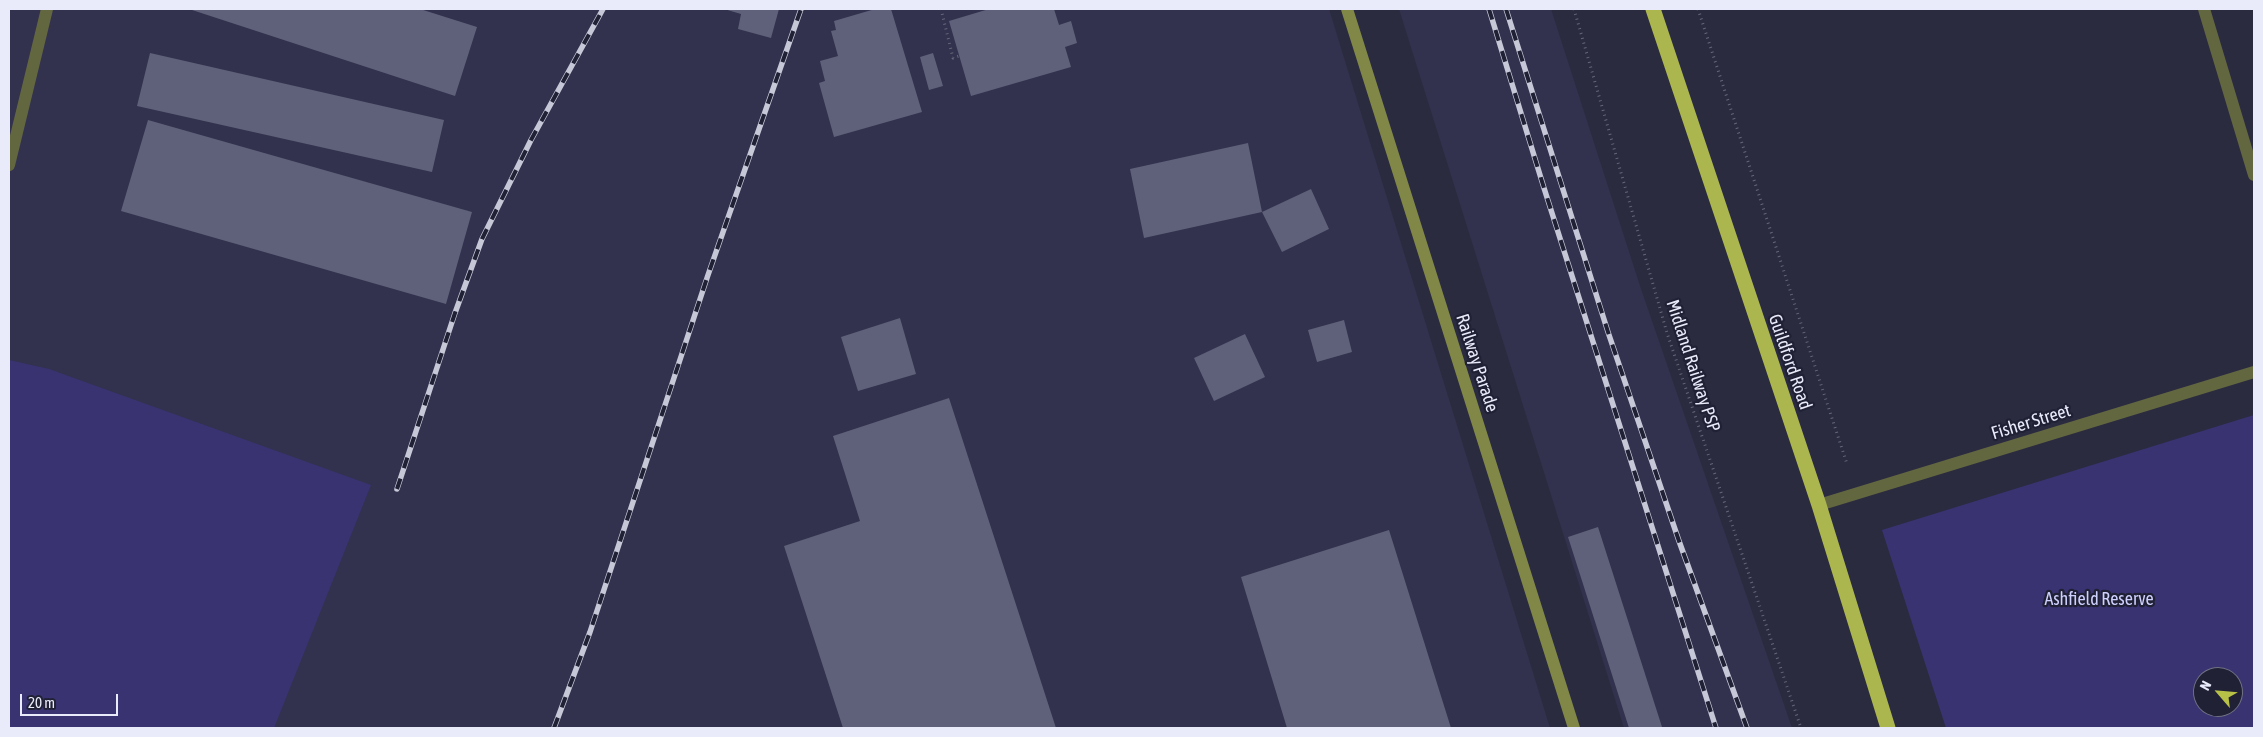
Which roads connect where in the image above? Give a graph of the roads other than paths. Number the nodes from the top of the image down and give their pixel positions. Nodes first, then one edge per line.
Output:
1 (47, 9) edge
2 (1347, 9) edge
3 (1653, 9) edge
4 (2204, 9) edge
5 (9, 165) edge
6 (2254, 175) edge
7 (2254, 372) edge
8 (1818, 505) junction
9 (1574, 728) edge
10 (1888, 728) edge

1 - 5 street
2 - 9 street, Railway Parade
3 - 8 highway, Guildford Road
4 - 6 street
7 - 8 street, Fisher Street
8 - 10 highway, Guildford Road

